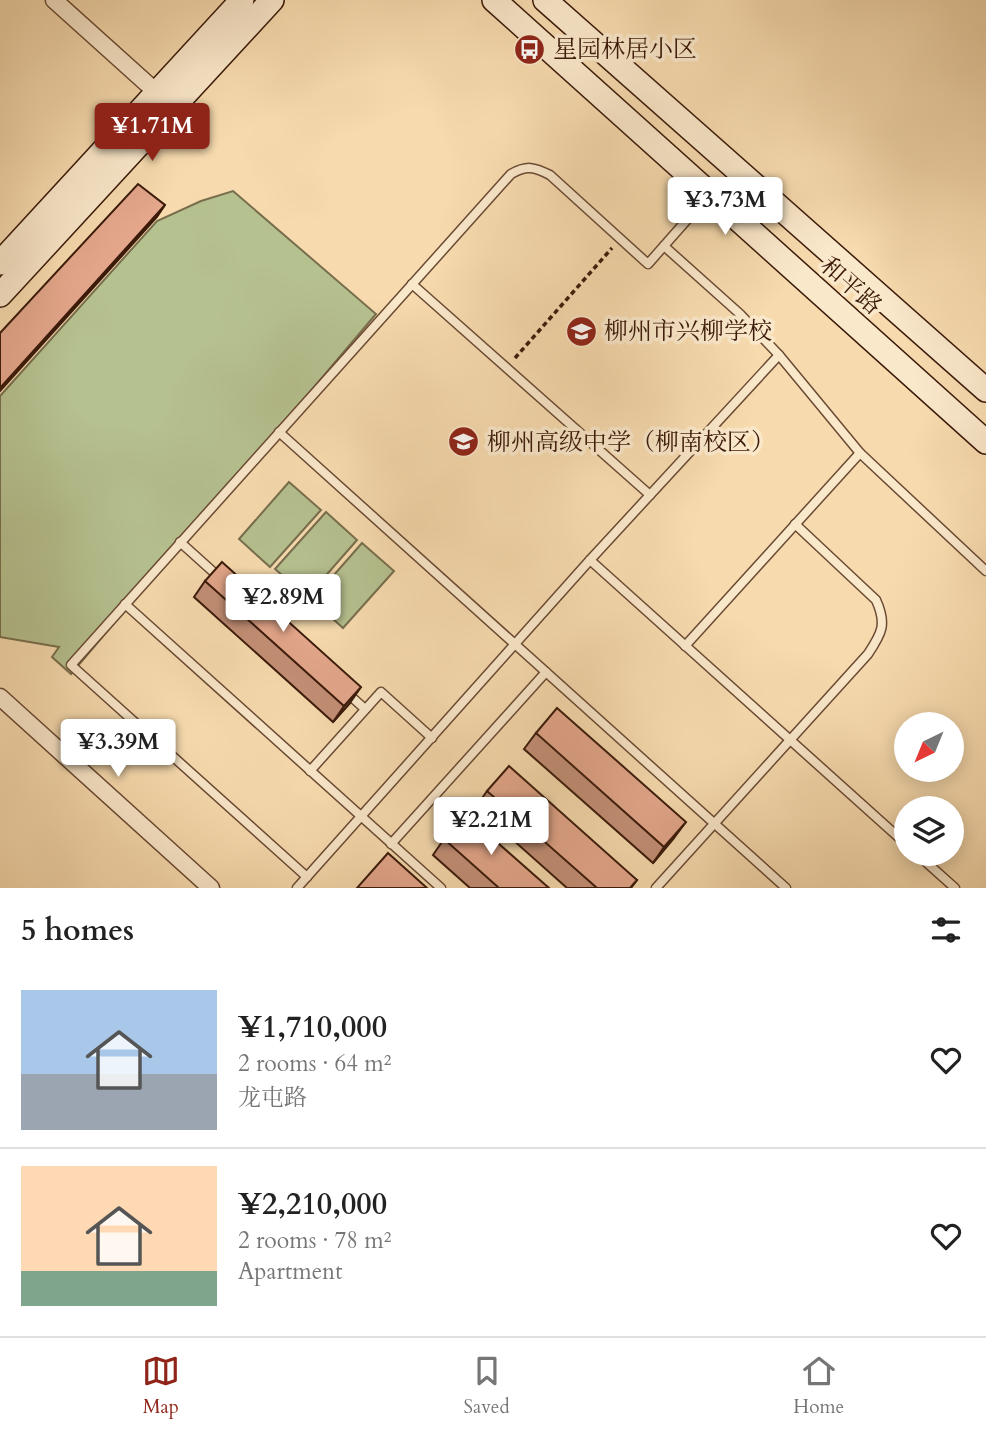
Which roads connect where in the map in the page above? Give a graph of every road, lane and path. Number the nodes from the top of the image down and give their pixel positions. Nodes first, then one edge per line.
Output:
1 (54, 0) edge
2 (242, 0) edge
3 (272, 0) edge
4 (494, 0) edge
5 (545, 0) edge
6 (165, 100) junction
7 (709, 194) junction
8 (620, 239) junction
9 (664, 246) junction
10 (0, 263) edge
11 (412, 284) junction
12 (0, 295) edge
13 (779, 355) junction
14 (506, 368) junction
15 (986, 390) edge
16 (279, 432) junction
17 (986, 442) edge
18 (860, 453) junction
19 (650, 495) junction
20 (795, 524) junction
21 (180, 542) junction
22 (590, 560) junction
23 (986, 571) edge
24 (232, 589) edge
25 (125, 604) junction
26 (515, 645) junction
27 (685, 646) junction
28 (546, 673) junction
29 (334, 681) edge
30 (0, 697) edge
31 (365, 709) junction
32 (432, 738) junction
33 (790, 740) junction
34 (310, 771) junction
35 (361, 817) junction
36 (714, 824) junction
37 (894, 833) edge
38 (391, 844) junction
39 (930, 866) edge
40 (307, 877) junction
41 (211, 888) edge
42 (297, 888) edge
43 (441, 888) edge
44 (656, 888) edge
45 (786, 888) edge
46 (955, 888) edge

1 - 6 street
2 - 6 main road
3 - 6 main road
4 - 7 main road, 和平路
5 - 15 main road, 和平路
6 - 10 main road
6 - 12 main road
7 - 9 lane
7 - 17 main road, 和平路
8 - 9 lane
8 - 11 lane
8 - 14 path
9 - 13 lane
11 - 14 lane
11 - 16 lane
13 - 18 lane
13 - 19 lane
14 - 19 lane
16 - 21 lane
16 - 26 lane
18 - 20 lane
18 - 23 lane
19 - 22 lane
20 - 27 lane
20 - 33 lane
21 - 24 lane
21 - 25 lane
22 - 26 lane
22 - 27 lane
25 - 34 lane
25 - 40 lane
26 - 28 lane
26 - 32 lane
27 - 33 lane
28 - 36 lane
28 - 38 lane
29 - 31 lane
30 - 41 street
31 - 32 lane
31 - 34 lane
32 - 35 lane
33 - 36 lane
33 - 37 lane
34 - 35 lane
35 - 38 lane
35 - 40 lane
36 - 44 lane
36 - 45 lane
38 - 43 lane
39 - 46 lane
40 - 42 lane

